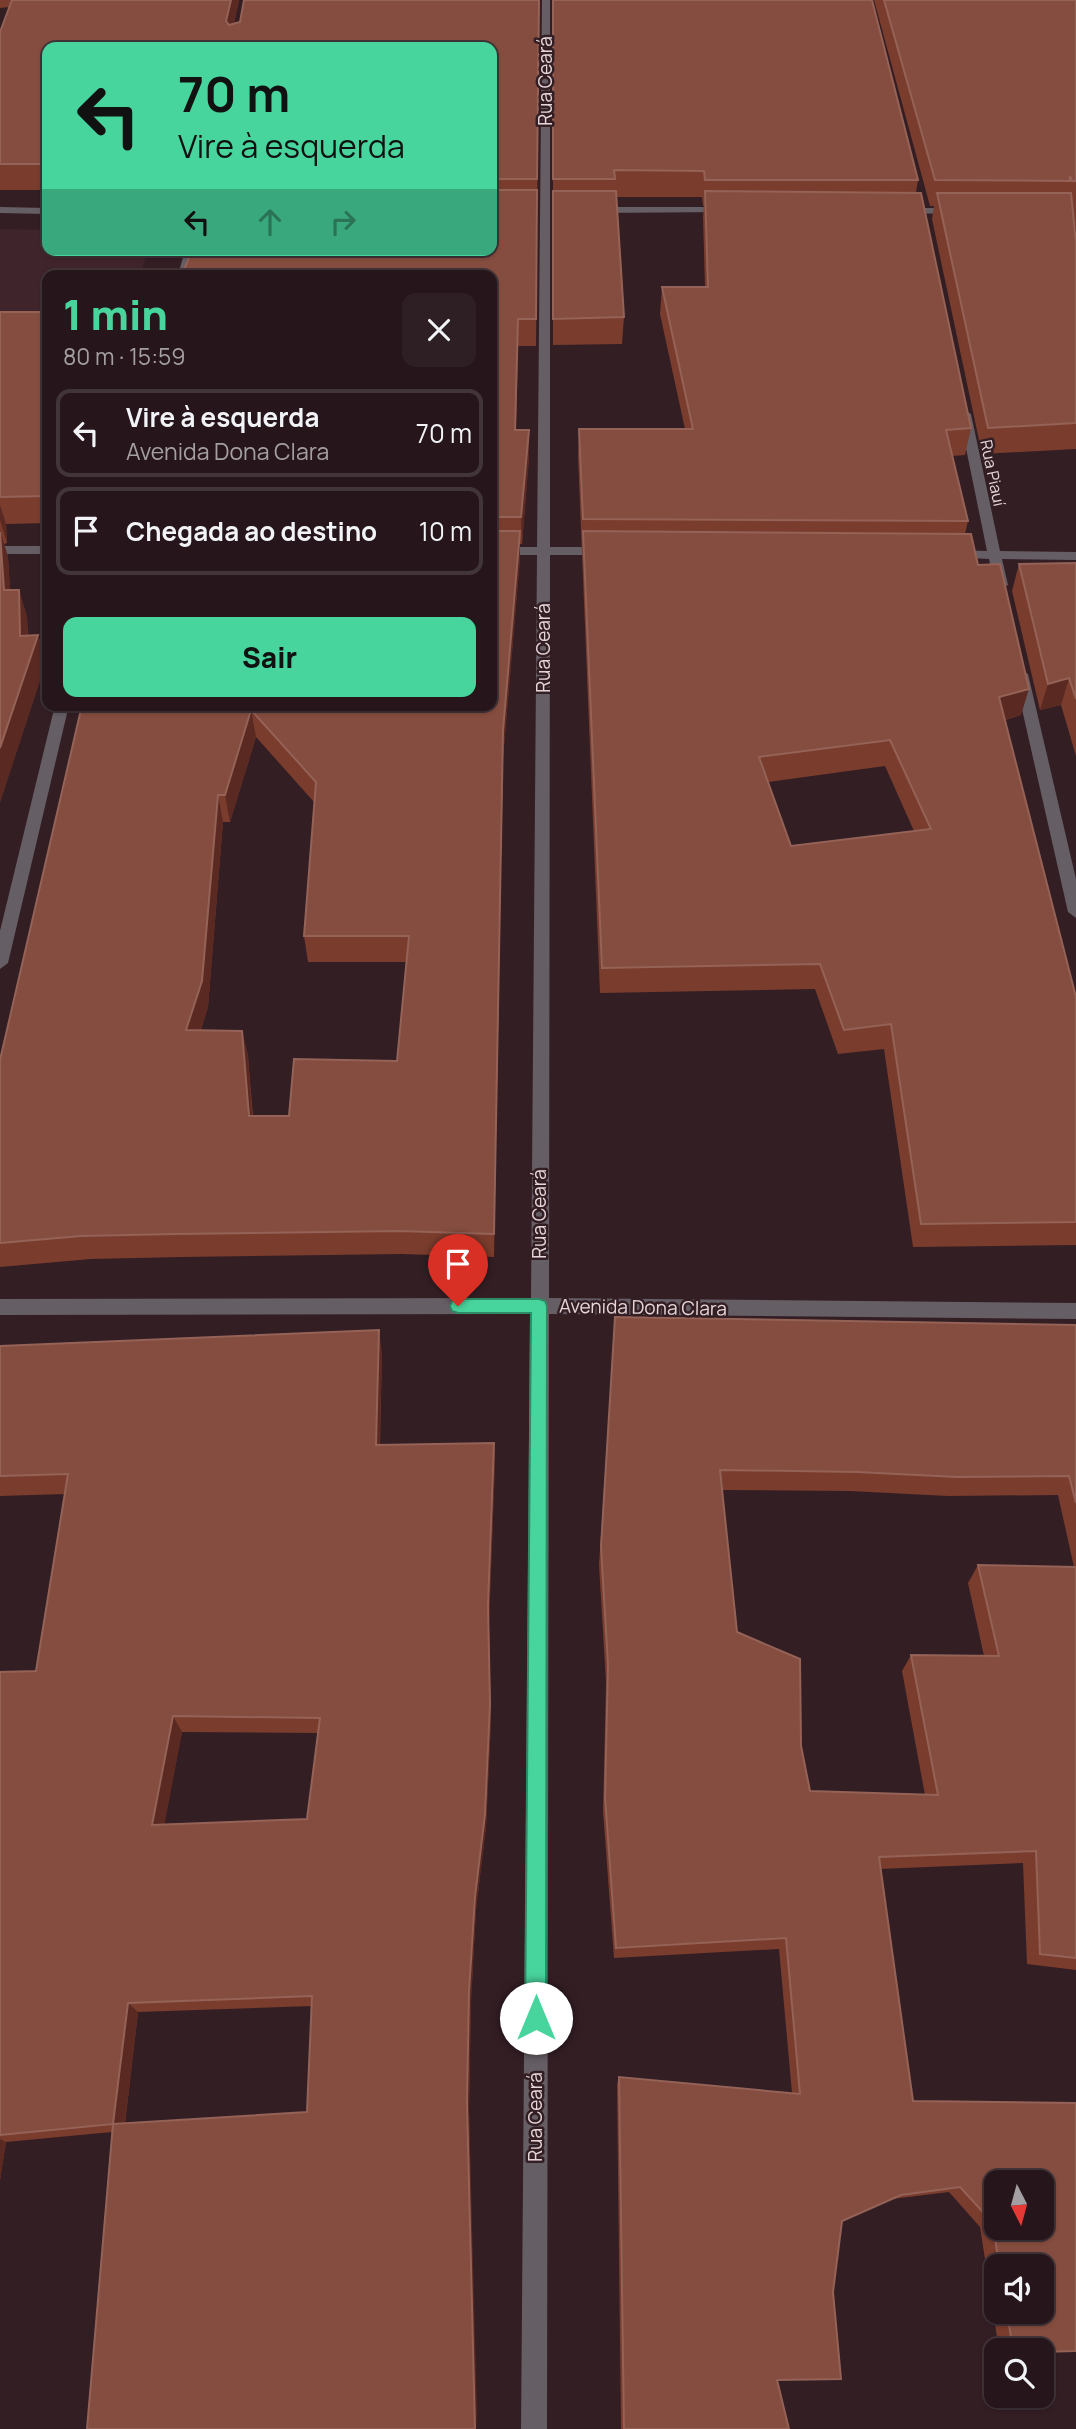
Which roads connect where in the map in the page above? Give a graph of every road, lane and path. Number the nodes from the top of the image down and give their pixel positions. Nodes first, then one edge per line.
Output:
1 (546, 0) edge
2 (0, 210) edge
3 (531, 210) edge
4 (545, 210) junction
5 (558, 210) edge
6 (585, 210) edge
7 (42, 211) edge
8 (734, 211) edge
9 (883, 211) edge
10 (965, 211) edge
11 (961, 396) edge
12 (0, 550) edge
13 (42, 551) edge
14 (497, 551) edge
15 (543, 551) junction
16 (624, 551) edge
17 (939, 554) edge
18 (994, 554) junction
19 (1076, 556) edge
20 (1003, 594) edge
21 (1018, 660) edge
22 (61, 711) edge
23 (1076, 912) edge
24 (0, 963) edge
25 (539, 1306) junction
26 (0, 1307) edge
27 (1076, 1311) edge
28 (534, 2429) edge

1 - 4 street, Rua Ceará
2 - 7 street
3 - 4 street
4 - 5 street
4 - 15 street, Rua Ceará
6 - 8 street
9 - 10 street
11 - 18 street, Rua Piauí
12 - 13 street
14 - 15 street
15 - 16 street
15 - 25 street, Rua Ceará
17 - 18 street
18 - 19 street
18 - 20 street, Rua Piauí
21 - 23 street
22 - 24 street
25 - 26 street, Avenida Dona Clara
25 - 27 street, Avenida Dona Clara
25 - 28 street, Rua Ceará

